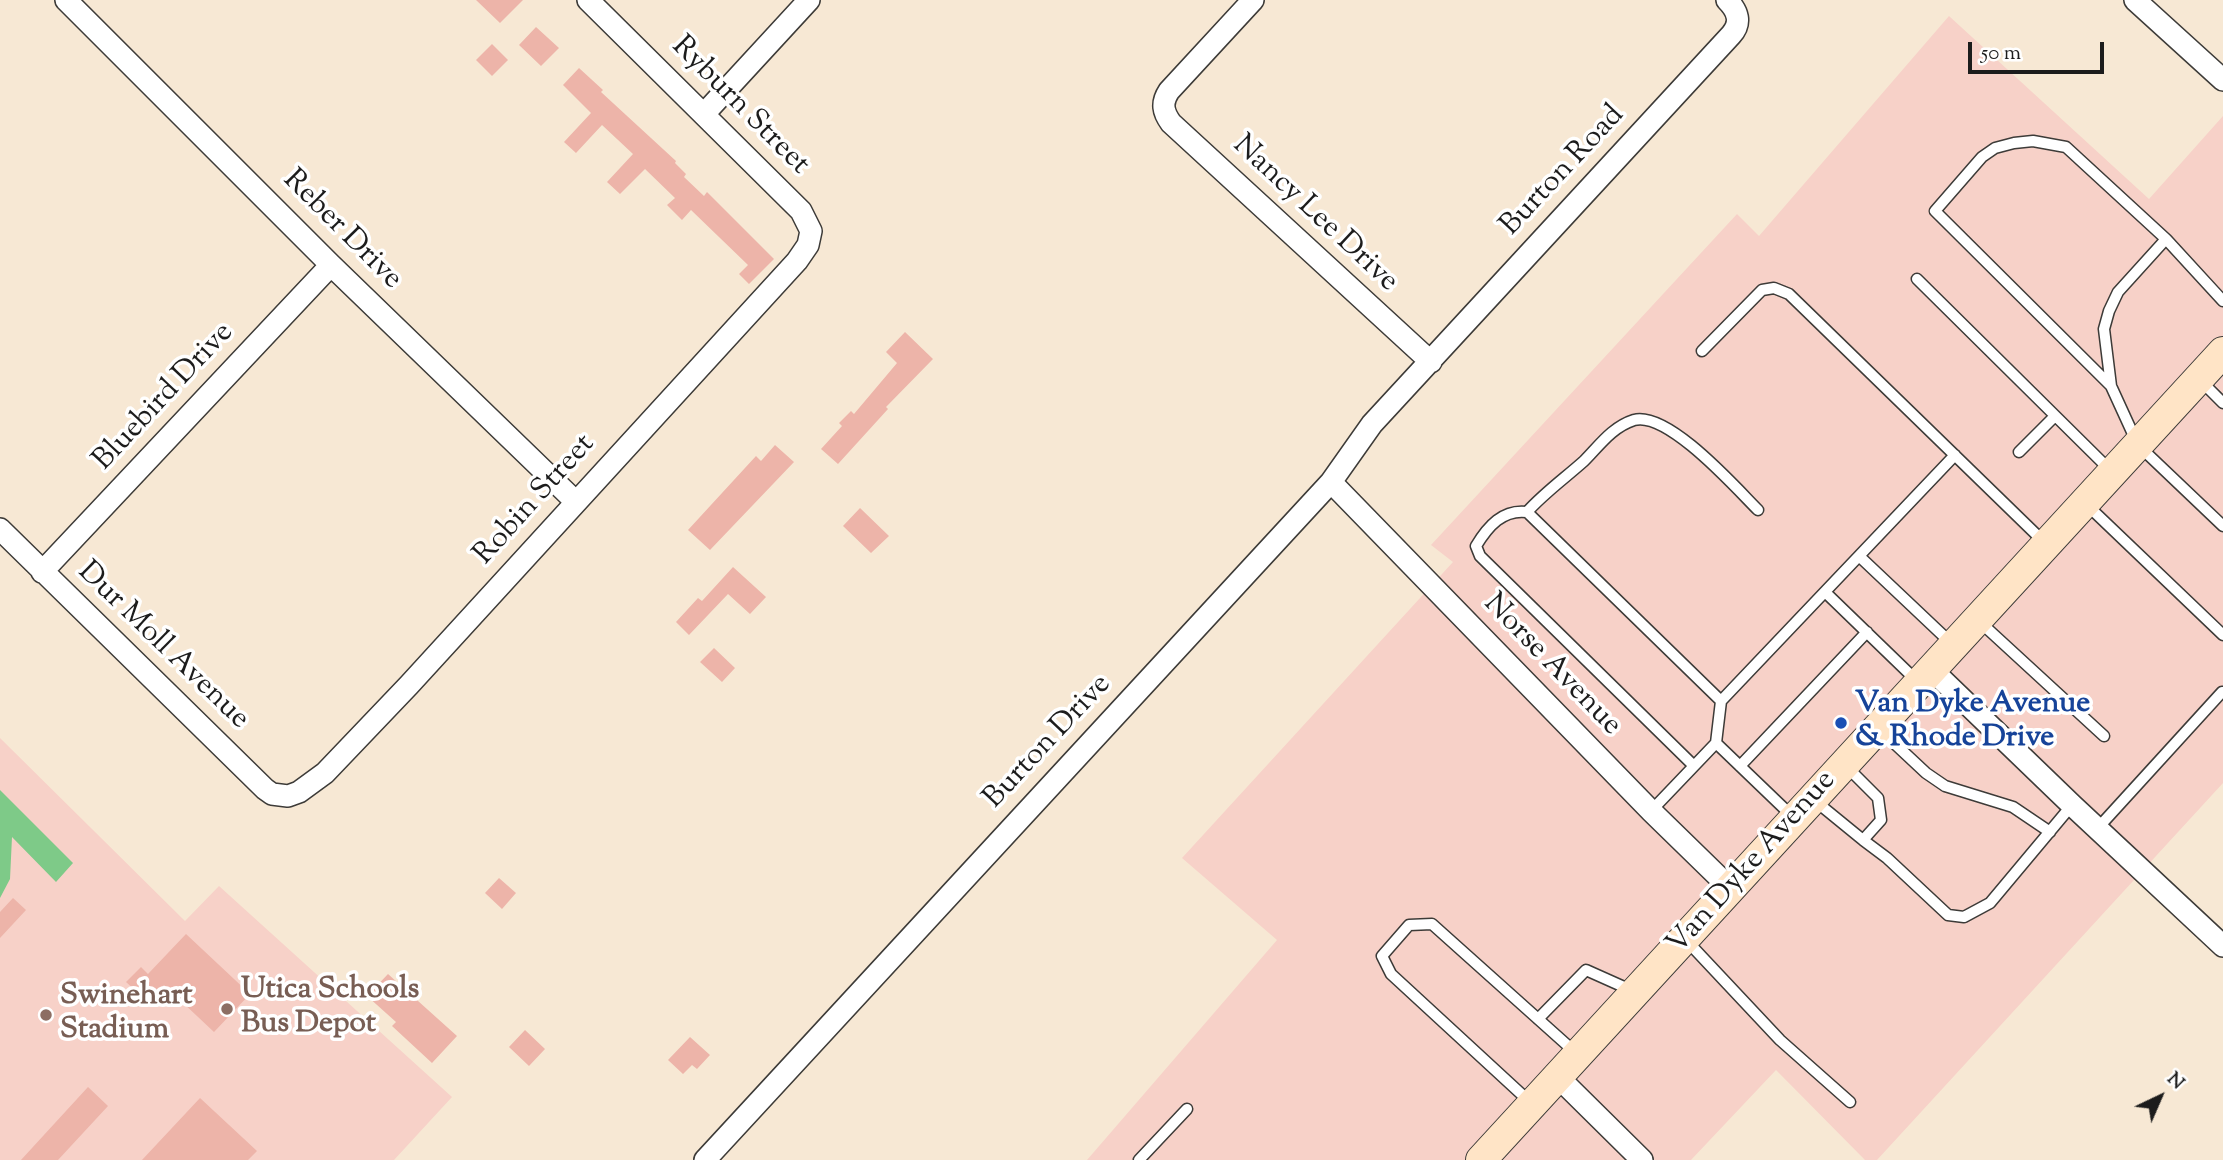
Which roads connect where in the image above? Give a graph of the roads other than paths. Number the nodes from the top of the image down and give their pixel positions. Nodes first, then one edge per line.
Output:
1 (66, 0) edge
2 (589, 0) edge
3 (809, 0) edge
4 (1253, 0) edge
5 (1727, 0) edge
6 (2135, 0) edge
7 (2223, 80) edge
8 (704, 114) junction
9 (811, 231) joint
10 (2166, 239) junction
11 (331, 265) junction
12 (1917, 279) dead end
13 (2223, 301) edge
14 (1702, 351) dead end
15 (2223, 352) edge
16 (1431, 362) junction
17 (2199, 379) junction
18 (2111, 386) junction
19 (2223, 403) edge
20 (2054, 418) junction
21 (2138, 445) junction
22 (2020, 452) dead end
23 (1955, 454) junction
24 (2112, 472) junction
25 (1331, 482) junction
26 (576, 502) junction
27 (2084, 502) junction
28 (1758, 510) dead end
29 (1527, 512) junction
30 (2223, 526) edge
31 (0, 529) edge
32 (2046, 544) junction
33 (1859, 556) junction
34 (43, 572) junction
35 (1825, 592) junction
36 (1978, 620) junction
37 (1867, 632) junction
38 (2223, 635) edge
39 (1954, 646) junction
40 (1926, 677) junction
41 (2221, 692) edge
42 (1721, 701) junction
43 (1878, 728) junction
44 (2104, 736) dead end
45 (1716, 744) junction
46 (1844, 764) junction
47 (1693, 766) junction
48 (1740, 766) junction
49 (288, 796) joint
50 (2072, 805) junction
51 (1803, 809) junction
52 (1651, 811) junction
53 (2097, 829) junction
54 (2050, 832) junction
55 (1863, 840) junction
56 (1731, 889) junction
57 (1685, 939) junction
58 (2223, 946) edge
59 (1636, 992) junction
60 (1538, 1019) junction
61 (1568, 1066) junction
62 (1850, 1102) dead end
63 (1533, 1105) junction
64 (1187, 1109) dead end
65 (1141, 1159) edge
66 (705, 1160) edge
67 (1481, 1160) edge
68 (1642, 1160) edge

1 - 11 street, Reber Drive
2 - 8 street, Ryburn Street
3 - 8 street
4 - 16 street, Nancy Lee Drive
5 - 16 street, Burton Road
6 - 7 street
8 - 9 street, Ryburn Street
9 - 26 street, Robin Street
10 - 13 lane
10 - 18 lane
10 - 18 lane
11 - 26 street, Reber Drive
11 - 34 street, Bluebird Drive
12 - 20 lane
14 - 23 lane
15 - 17 main road, Van Dyke Avenue
16 - 25 street, Burton Drive
17 - 19 lane
17 - 21 main road, Van Dyke Avenue
18 - 21 lane
20 - 22 lane
20 - 24 lane
21 - 24 main road, Van Dyke Avenue
21 - 30 lane
23 - 32 lane
23 - 33 lane
24 - 27 main road, Van Dyke Avenue
25 - 52 street, Norse Avenue
25 - 66 street, Burton Drive
26 - 49 street, Robin Street
27 - 32 main road, Van Dyke Avenue
27 - 38 lane
28 - 29 lane
29 - 42 lane
29 - 47 lane
31 - 34 street, Dur Moll Avenue
32 - 36 main road, Van Dyke Avenue
33 - 35 lane
33 - 39 lane
34 - 49 street, Dur Moll Avenue
35 - 37 lane
35 - 42 lane
36 - 39 main road, Van Dyke Avenue
36 - 44 lane
37 - 40 lane
37 - 48 lane
39 - 40 main road, Van Dyke Avenue
40 - 43 main road, Van Dyke Avenue
40 - 50 street
41 - 53 lane
42 - 45 lane
43 - 46 main road, Van Dyke Avenue
43 - 54 lane
45 - 47 lane
45 - 48 lane
46 - 51 main road, Van Dyke Avenue
46 - 55 lane
47 - 52 lane
48 - 51 lane
50 - 53 street
50 - 54 lane
51 - 55 lane
51 - 56 main road, Van Dyke Avenue
52 - 56 street, Norse Avenue
53 - 58 street
54 - 55 lane
56 - 57 main road, Van Dyke Avenue
57 - 59 main road, Van Dyke Avenue
57 - 62 lane
59 - 60 lane
59 - 61 main road, Van Dyke Avenue
60 - 61 lane
60 - 63 lane
61 - 63 main road, Van Dyke Avenue
61 - 68 street
63 - 67 main road, Van Dyke Avenue
64 - 65 lane

